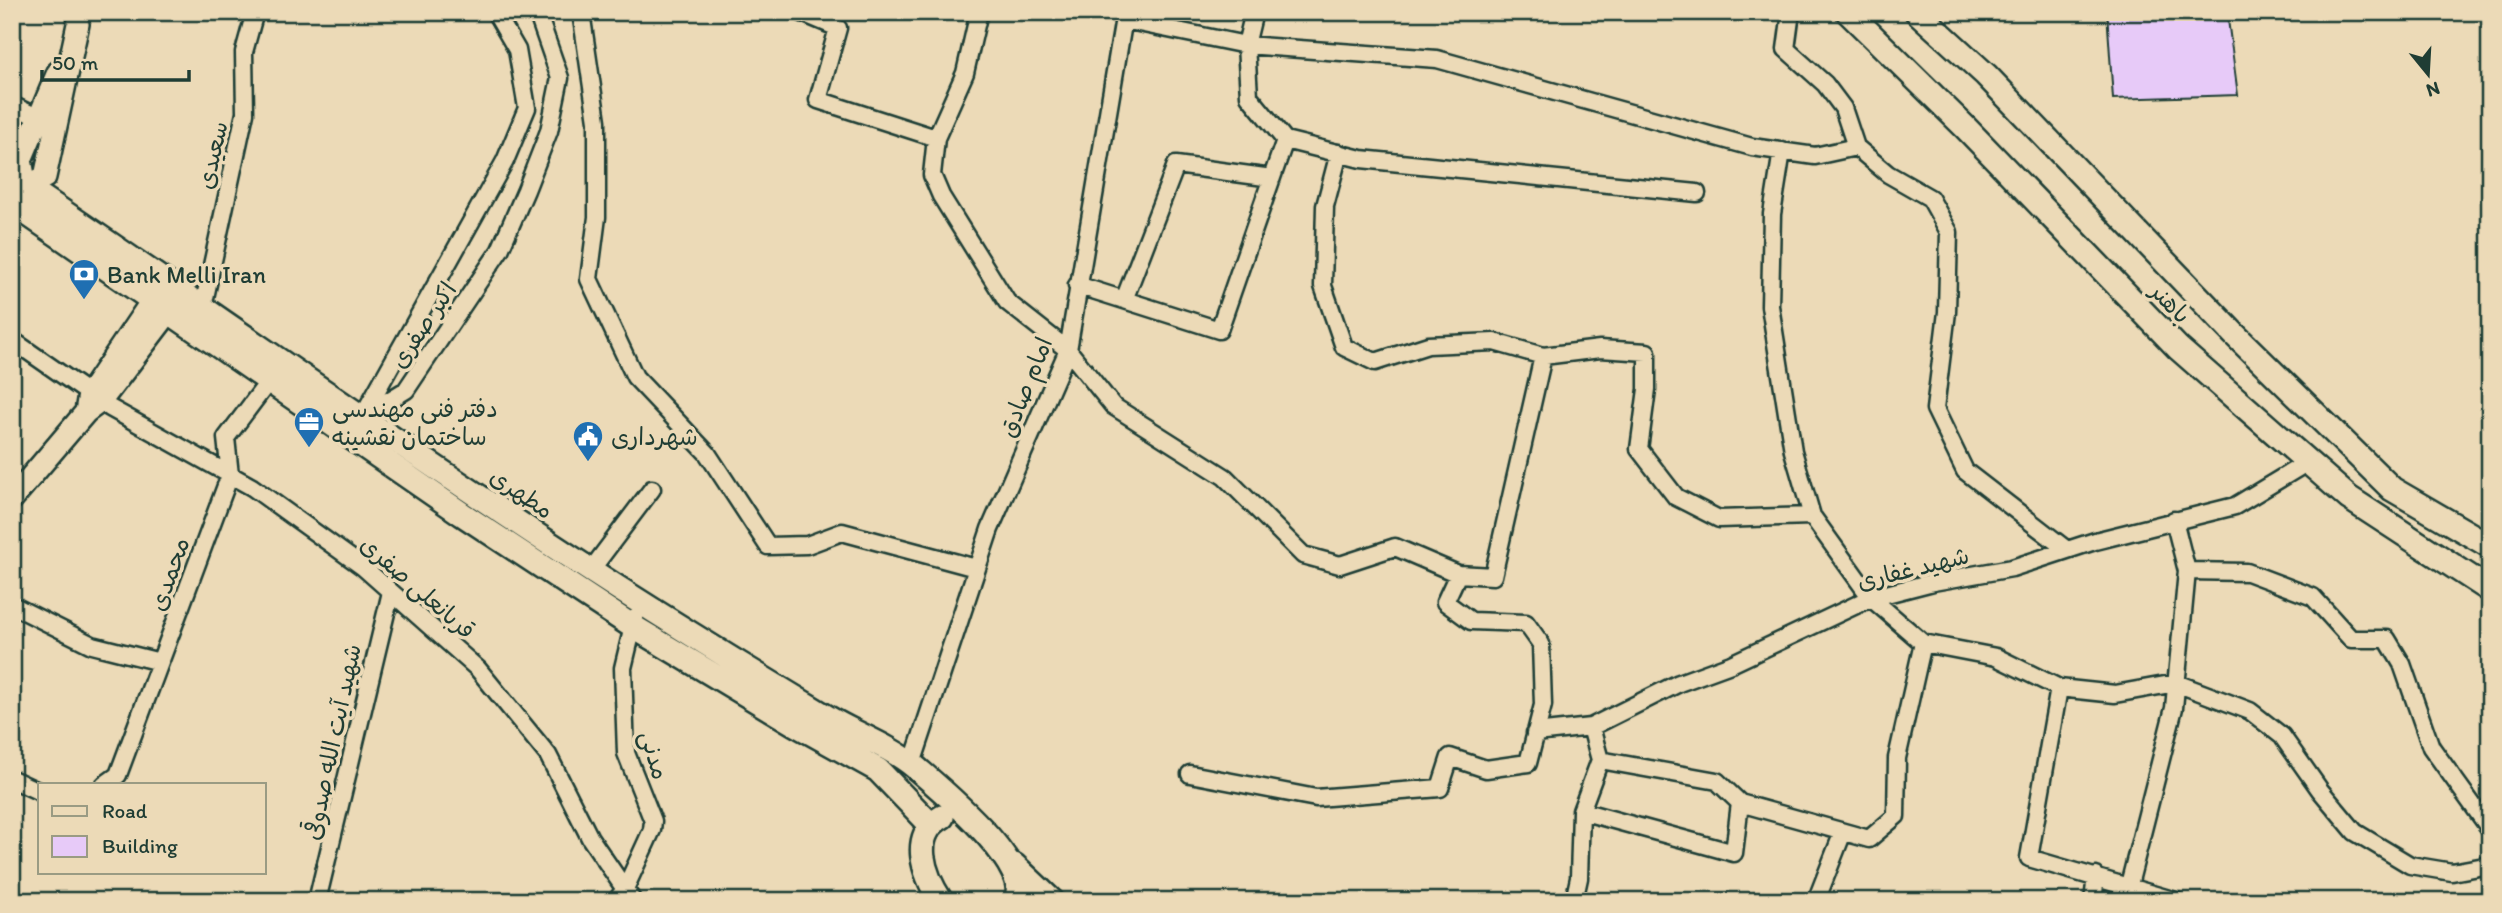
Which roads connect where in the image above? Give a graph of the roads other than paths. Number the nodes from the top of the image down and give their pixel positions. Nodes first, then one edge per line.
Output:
1 (255, 12) edge
2 (495, 12) edge
3 (537, 12) edge
4 (581, 12) edge
5 (800, 12) edge
6 (979, 12) edge
7 (1255, 12) edge
8 (1791, 12) edge
9 (1848, 12) edge
10 (1917, 12) edge
11 (1124, 16) edge
12 (81, 18) edge
13 (1246, 45) junction
14 (12, 105) edge
15 (38, 118) junction
16 (936, 138) junction
17 (1285, 140) junction
18 (1856, 147) junction
19 (1782, 151) junction
20 (1339, 153) junction
21 (1272, 178) junction
22 (16, 192) edge
23 (1697, 192) dead end
24 (1077, 285) junction
25 (174, 286) junction
26 (1124, 300) junction
27 (203, 307) junction
28 (161, 309) junction
29 (12, 340) edge
30 (1068, 350) junction
31 (1543, 356) junction
32 (269, 381) junction
33 (92, 402) junction
34 (362, 416) junction
35 (348, 436) junction
36 (2308, 463) junction
37 (230, 475) junction
38 (652, 489) dead end
39 (12, 499) edge
40 (1812, 516) junction
41 (2174, 520) junction
42 (2490, 547) edge
43 (2067, 550) junction
44 (976, 568) junction
45 (591, 570) junction
46 (2187, 571) junction
47 (1458, 574) junction
48 (2490, 590) edge
49 (391, 592) junction
50 (1871, 598) junction
51 (641, 603) junction
52 (12, 605) edge
53 (632, 626) junction
54 (1923, 643) junction
55 (160, 663) junction
56 (2176, 683) junction
57 (2059, 688) junction
58 (1591, 727) junction
59 (1535, 733) junction
60 (1600, 760) junction
61 (912, 764) junction
62 (1190, 774) dead end
63 (12, 779) edge
64 (107, 783) edge
65 (895, 787) junction
66 (38, 791) edge
67 (1740, 803) junction
68 (1581, 811) junction
69 (973, 820) junction
70 (930, 824) junction
71 (2490, 829) edge
72 (1843, 832) junction
73 (1010, 862) junction
74 (2490, 866) edge
75 (2096, 876) junction
76 (2129, 885) junction
77 (625, 897) edge
78 (317, 901) edge
79 (941, 901) edge
80 (1015, 901) edge
81 (1052, 901) edge
82 (1574, 901) edge
83 (1816, 901) edge
84 (2093, 901) edge
85 (2176, 901) edge

1 - 27 street, سعیدی
2 - 34 street, اکبر صفری
3 - 34 street, اکبر صفری
4 - 44 street
5 - 16 street
6 - 16 street
7 - 13 street
8 - 18 street
9 - 36 main road, باهنر
10 - 42 main road, باهنر
11 - 13 street
11 - 24 street, امام صادق
12 - 15 street
12 - 22 street
13 - 17 street
13 - 19 street
14 - 15 street
15 - 22 street
16 - 30 street
17 - 20 street
17 - 21 street
18 - 19 street
18 - 43 street
19 - 40 street
20 - 23 street
20 - 31 street
21 - 26 street
21 - 26 street
22 - 25 main road, مطهری
22 - 28 main road, مطهری
24 - 26 street
24 - 30 street, امام صادق
25 - 27 main road, مطهری
25 - 28 street
27 - 34 main road, مطهری
28 - 32 main road, مطهری
28 - 33 street
29 - 33 street, قربانعلی صفری
30 - 44 street, امام صادق
30 - 47 street
31 - 40 street
31 - 47 street
32 - 35 main road, مطهری
32 - 37 street, محمدی
33 - 37 street, قربانعلی صفری
33 - 39 street
34 - 35 main road
34 - 45 main road, مطهری
35 - 53 main road, مطهری
36 - 41 street, شهید غفاری
36 - 48 main road, باهنر
37 - 49 street, قربانعلی صفری
37 - 55 street, محمدی
38 - 45 street
40 - 50 street
41 - 43 street, شهید غفاری
41 - 46 street
43 - 50 street, شهید غفاری
44 - 61 street, امام صادق
45 - 51 main road, مطهری
46 - 56 street
46 - 71 street
47 - 59 street
49 - 77 street, قربانعلی صفری
49 - 78 street, شهید آیت الله صدوقی
50 - 54 street
50 - 58 street, شهید غفاری
51 - 53 street, مدنی
51 - 61 main road, مطهری
52 - 55 street
53 - 65 main road, مطهری
53 - 77 street, مدنی
54 - 57 street
54 - 72 street
55 - 64 street, محمدی
56 - 57 street
56 - 74 street
56 - 76 street
57 - 75 street
58 - 59 street, شهید غفاری
58 - 60 street
59 - 62 street
60 - 67 street
60 - 68 street
61 - 65 main road
61 - 69 main road, مطهری
63 - 66 street
65 - 70 main road, مطهری
67 - 68 street
67 - 72 street
68 - 82 street
69 - 70 main road
69 - 73 main road, مطهری
70 - 79 main road
72 - 83 street
73 - 80 main road
73 - 81 main road
75 - 76 street
75 - 84 street
76 - 85 street

